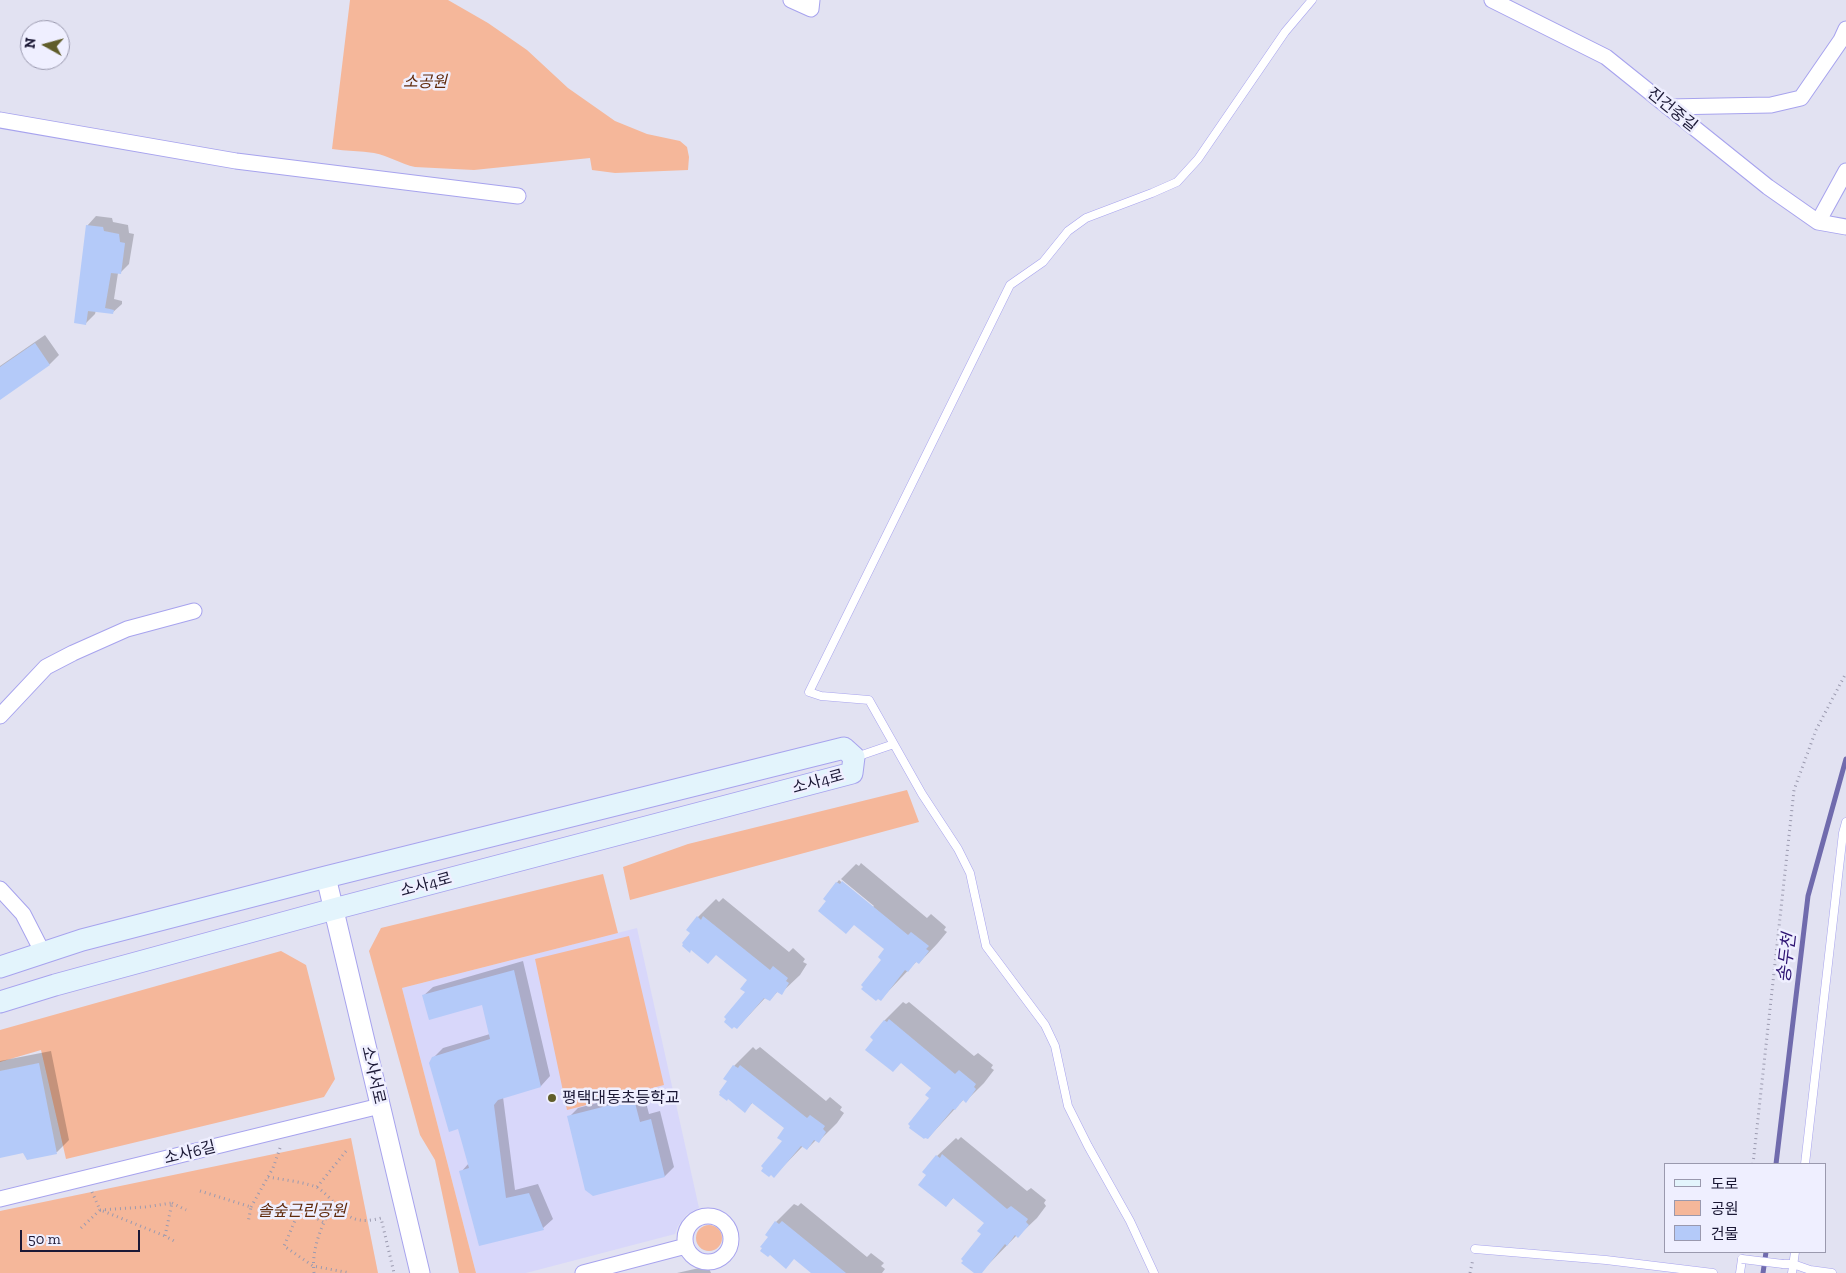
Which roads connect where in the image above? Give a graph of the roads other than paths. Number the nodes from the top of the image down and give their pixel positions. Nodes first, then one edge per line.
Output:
1 (792, 0) edge
2 (812, 0) edge
3 (1312, 0) edge
4 (1492, 0) edge
5 (1846, 29) edge
6 (1668, 107) junction
7 (0, 120) edge
8 (1846, 171) edge
9 (518, 196) dead end
10 (1818, 222) junction
11 (1846, 227) edge
12 (194, 611) dead end
13 (0, 716) edge
14 (891, 745) dead end
15 (854, 757) junction
16 (1846, 822) edge
17 (326, 876) junction
18 (0, 889) edge
19 (334, 909) junction
20 (43, 953) junction
21 (0, 967) edge
22 (0, 1002) edge
23 (380, 1106) junction
24 (1805, 1163) edge
25 (0, 1199) edge
26 (686, 1246) dead end
27 (1475, 1250) dead end
28 (1795, 1253) edge
29 (1793, 1264) junction
30 (420, 1273) edge
31 (583, 1273) edge
32 (1154, 1273) edge
33 (1714, 1273) edge
34 (1740, 1273) edge
35 (1792, 1273) edge
36 (1832, 1273) edge

1 - 2 street
3 - 32 lane
4 - 6 street, 진건중길
5 - 6 street
6 - 10 street, 진건중길
7 - 9 street
8 - 10 street
10 - 11 street, 진건중길
12 - 13 street
14 - 15 lane
15 - 17 main road, 소사4로
15 - 19 main road, 소사4로
16 - 24 lane
17 - 19 street, 소사서로
17 - 20 main road, 소사4로
18 - 20 street
19 - 22 main road, 소사4로
19 - 23 street, 소사서로
20 - 21 main road, 소사4로
23 - 25 street, 소사6길
23 - 30 street, 소사서로
26 - 31 street
27 - 33 lane
28 - 29 lane
29 - 34 lane, bridge
29 - 35 lane
29 - 36 lane

